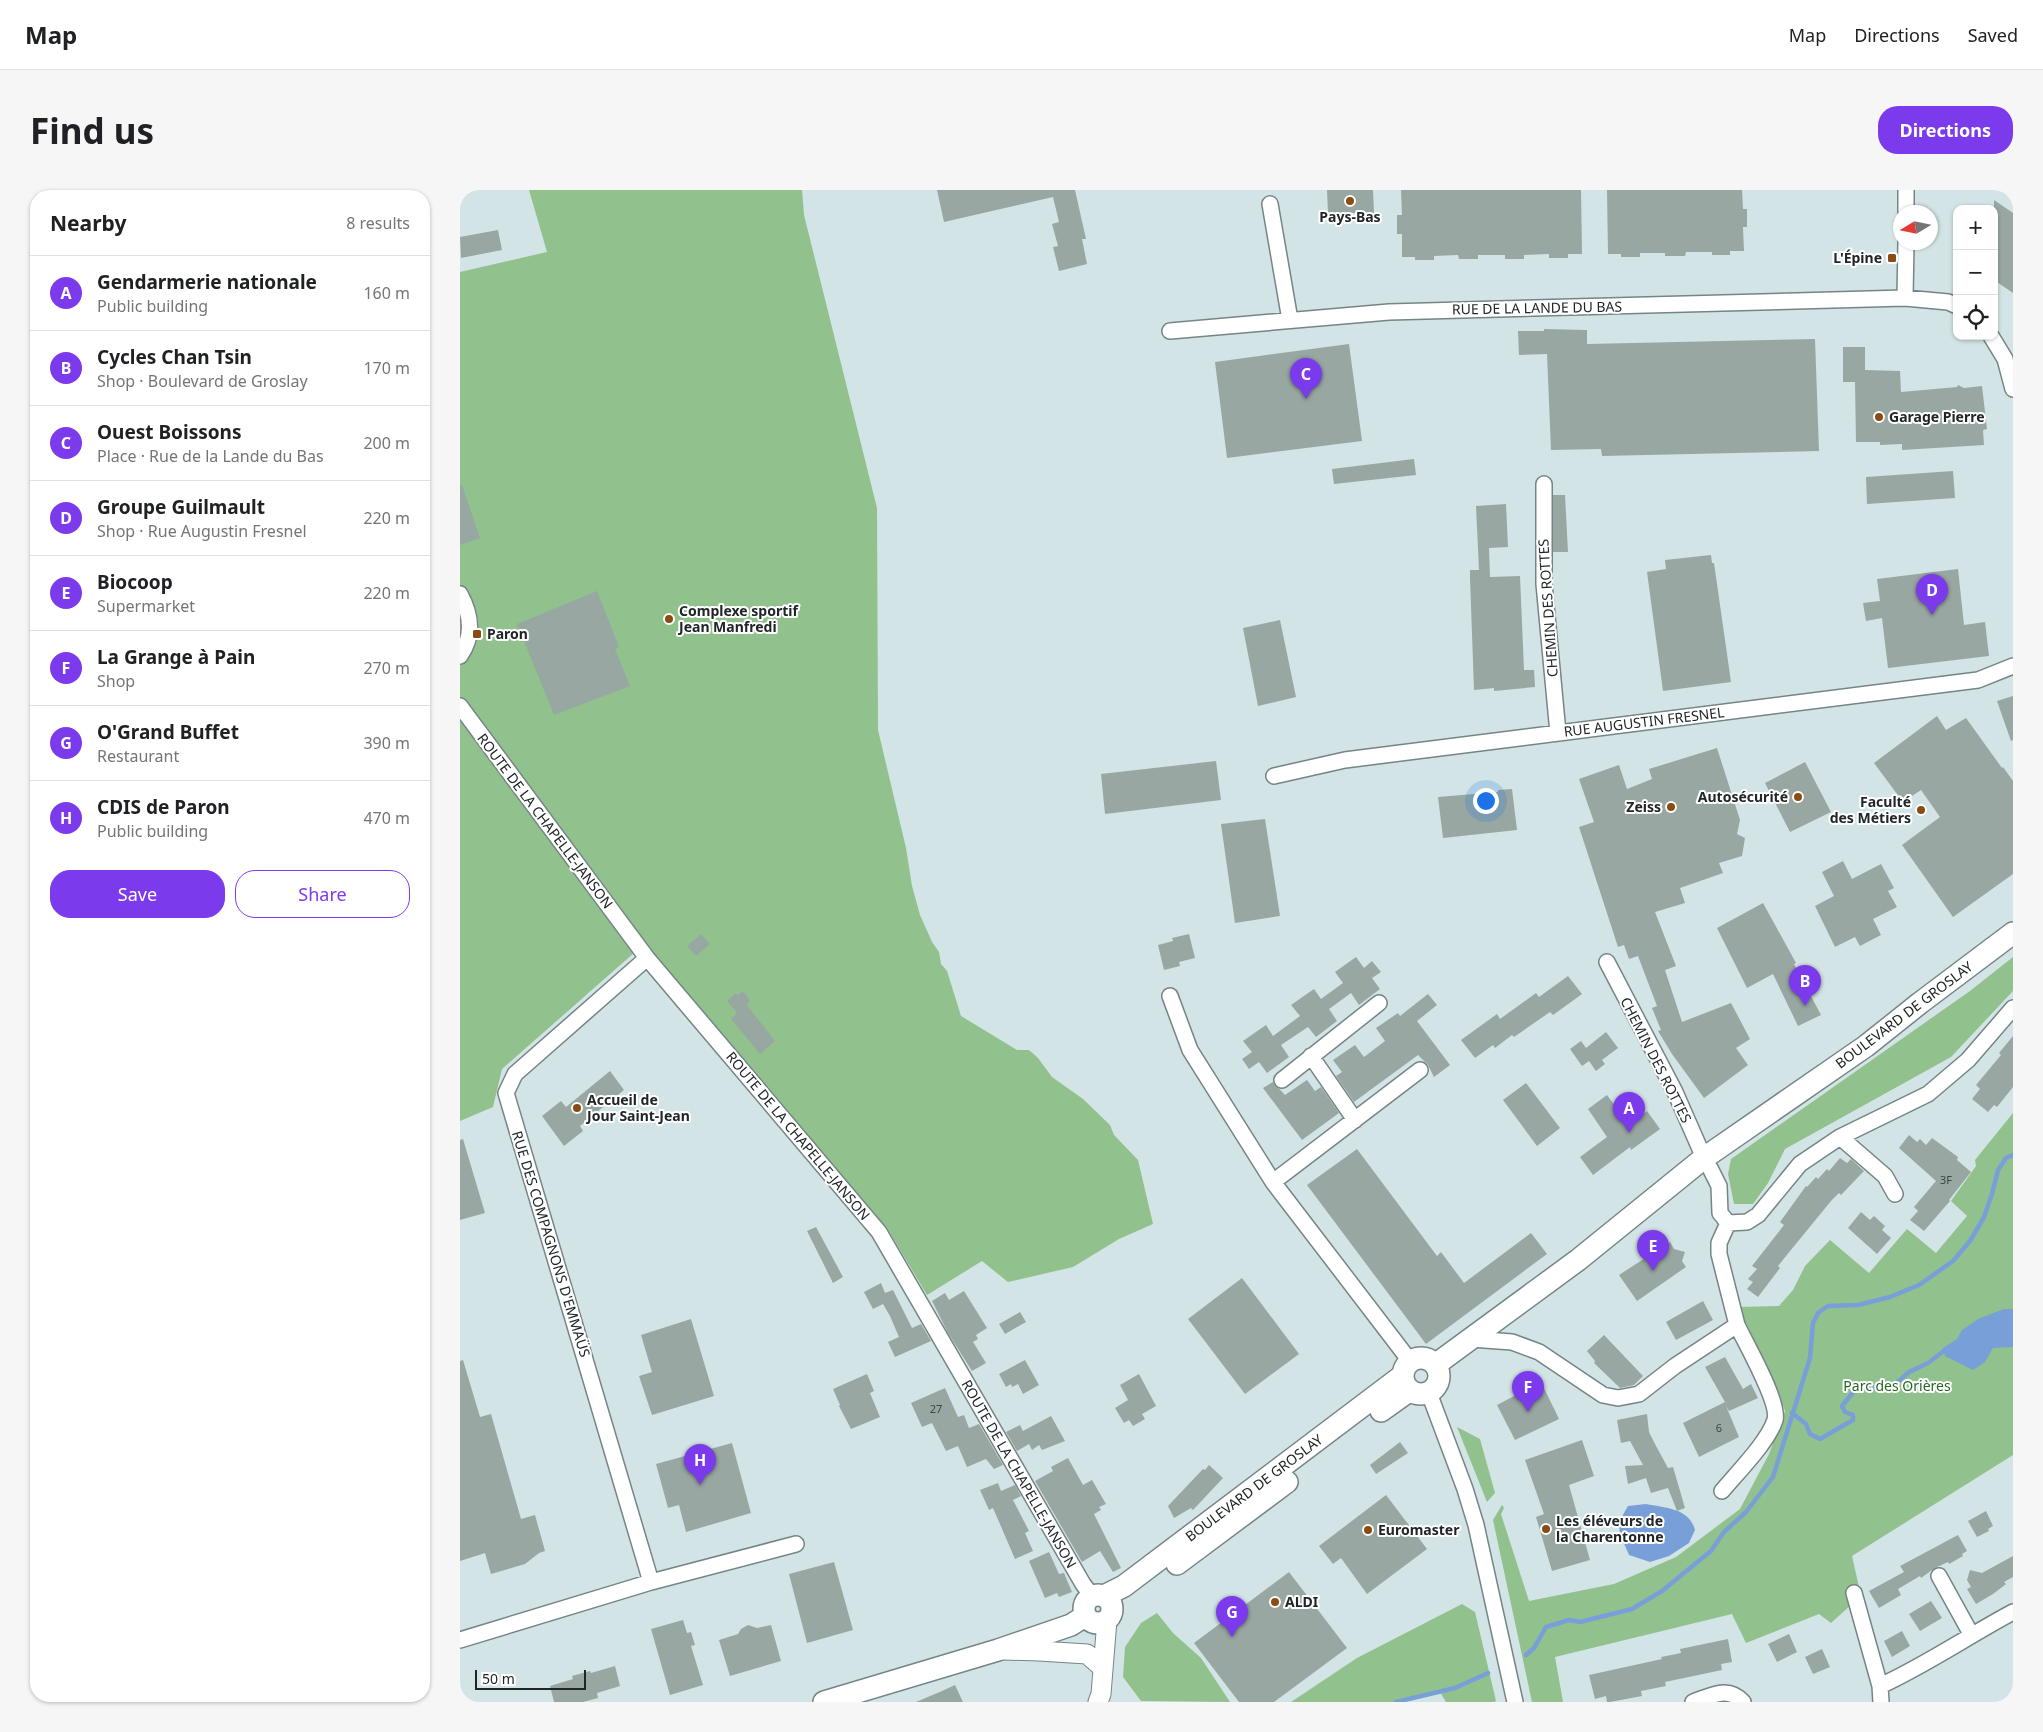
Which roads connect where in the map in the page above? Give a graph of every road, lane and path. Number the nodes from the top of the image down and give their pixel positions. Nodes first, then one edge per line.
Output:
1 (1906, 190) edge
2 (1270, 204) dead end
3 (1906, 205) edge
4 (1906, 250) edge
5 (1905, 298) junction
6 (1953, 304) edge
7 (1290, 320) junction
8 (1170, 331) dead end
9 (1993, 340) edge
10 (2013, 389) edge
11 (1544, 484) dead end
12 (460, 594) edge
13 (460, 656) edge
14 (2013, 666) edge
15 (460, 706) edge
16 (1558, 733) junction
17 (1274, 776) dead end
18 (2013, 933) edge
19 (647, 958) junction
20 (1607, 962) dead end
21 (1170, 996) dead end
22 (1378, 1003) dead end
23 (2013, 1008) edge
24 (1311, 1056) junction
25 (1420, 1070) dead end
26 (1282, 1080) dead end
27 (1355, 1120) junction
28 (1840, 1137) junction
29 (1707, 1163) junction
30 (1274, 1182) junction
31 (1895, 1194) dead end
32 (1728, 1223) junction
33 (1737, 1326) junction
34 (1471, 1339) junction
35 (1435, 1365) junction
36 (1413, 1380) junction
37 (1722, 1491) dead end
38 (796, 1544) dead end
39 (1940, 1576) dead end
40 (652, 1582) junction
41 (1854, 1593) dead end
42 (1104, 1604) junction
43 (2013, 1612) edge
44 (1972, 1634) junction
45 (460, 1640) edge
46 (998, 1650) junction
47 (1102, 1667) junction
48 (1880, 1686) junction
49 (824, 1702) edge
50 (1098, 1702) edge
51 (1515, 1702) edge
52 (1693, 1702) edge
53 (1743, 1702) edge
54 (1881, 1702) edge

1 - 3 street
2 - 7 street
4 - 5 street
5 - 6 street, RUE DE LA LANDE DU BAS
5 - 7 street, RUE DE LA LANDE DU BAS
7 - 8 street, RUE DE LA LANDE DU BAS
9 - 10 street
11 - 16 street, CHEMIN DES ROTTES
12 - 13 street
14 - 16 street, RUE AUGUSTIN FRESNEL
15 - 19 street, ROUTE DE LA CHAPELLE-JANSON
16 - 17 street, RUE AUGUSTIN FRESNEL
18 - 29 main road, BOULEVARD DE GROSLAY
19 - 40 street, RUE DES COMPAGNONS D'EMMAÜS
19 - 42 street, ROUTE DE LA CHAPELLE-JANSON
20 - 29 street, CHEMIN DES ROTTES
21 - 30 street
22 - 24 street
23 - 28 street
24 - 26 street
24 - 27 street
25 - 27 street
27 - 30 street
28 - 31 street
28 - 32 street
29 - 32 street, CHEMIN DES ROTTES
29 - 34 main road, BOULEVARD DE GROSLAY
30 - 36 street
32 - 33 street
33 - 34 street
33 - 37 street
34 - 35 main road, BOULEVARD DE GROSLAY
35 - 36 main road
35 - 36 main road
36 - 42 main road, BOULEVARD DE GROSLAY
36 - 51 street
38 - 40 street
39 - 44 street
40 - 45 street
41 - 48 street
42 - 46 main road
42 - 47 street
43 - 44 street
44 - 48 street
46 - 47 street
46 - 49 main road
47 - 50 street
48 - 54 street
52 - 53 street

